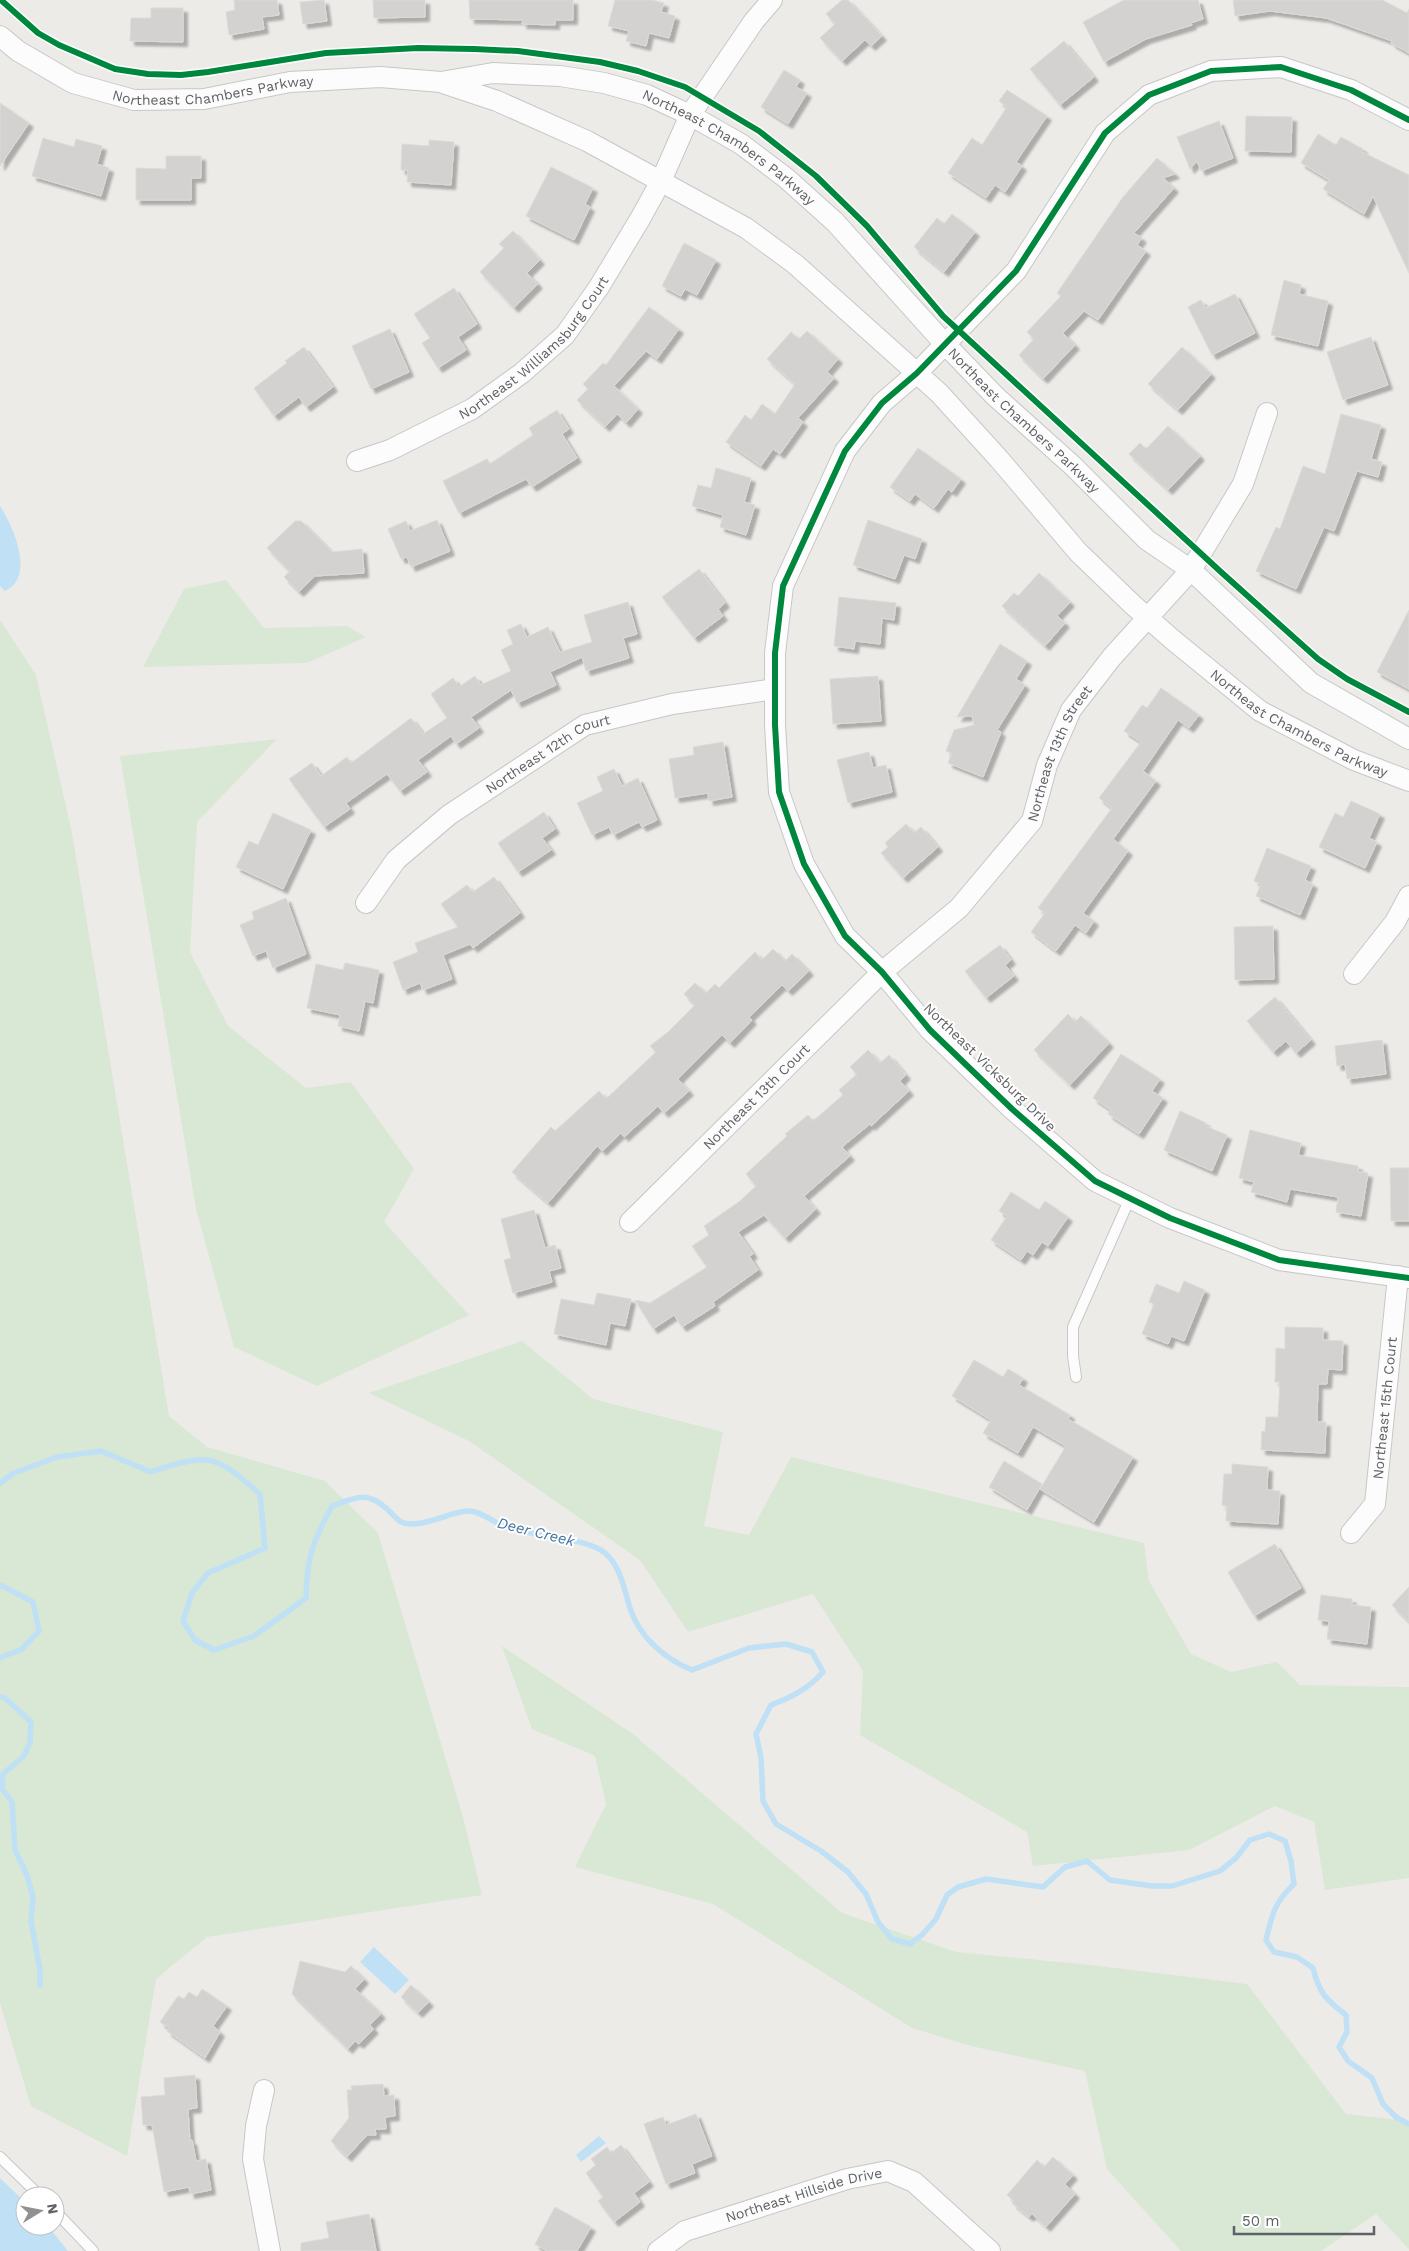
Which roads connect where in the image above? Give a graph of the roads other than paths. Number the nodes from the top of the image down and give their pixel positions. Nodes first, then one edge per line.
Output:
1 (772, 0) edge
2 (0, 36) edge
3 (441, 82) junction
4 (690, 115) junction
5 (1409, 120) edge
6 (661, 181) junction
7 (945, 344) junction
8 (917, 373) junction
9 (1266, 413) dead end
10 (357, 461) dead end
11 (1191, 570) junction
12 (1148, 617) junction
13 (775, 689) junction
14 (1409, 739) edge
15 (1409, 781) edge
16 (1409, 896) edge
17 (366, 903) dead end
18 (882, 972) junction
19 (1354, 974) dead end
20 (1130, 1198) junction
21 (630, 1222) dead end
22 (1403, 1277) edge
23 (1076, 1377) dead end
24 (1351, 1533) dead end
25 (264, 2090) dead end
26 (0, 2157) edge
27 (30, 2186) edge
28 (65, 2222) edge
29 (93, 2251) edge
30 (270, 2251) edge
31 (658, 2251) edge
32 (990, 2251) edge

1 - 4 street, Northeast Williamsburg Court
2 - 3 street, Northeast Chambers Parkway
3 - 4 street, Northeast Chambers Parkway
3 - 6 street, Northeast Chambers Parkway
4 - 6 street, Northeast Williamsburg Court
4 - 7 street, Northeast Chambers Parkway
5 - 7 street, Northeast Vicksburg Drive
6 - 8 street, Northeast Chambers Parkway
6 - 10 street, Northeast Williamsburg Court
7 - 8 street, Northeast Vicksburg Drive
7 - 11 street, Northeast Chambers Parkway
8 - 12 street, Northeast Chambers Parkway
8 - 13 street, Northeast Vicksburg Drive
9 - 11 street
11 - 12 street, Northeast 13th Street
11 - 14 street, Northeast Chambers Parkway
12 - 15 street, Northeast Chambers Parkway
12 - 18 street, Northeast 13th Street
13 - 17 street, Northeast 12th Court
13 - 18 street, Northeast Vicksburg Drive
16 - 19 street
18 - 20 street, Northeast Vicksburg Drive
18 - 21 street, Northeast 13th Court
20 - 22 street, Northeast Vicksburg Drive
20 - 23 lane
22 - 24 street, Northeast 15th Court
25 - 30 street
26 - 27 lane
28 - 29 lane
31 - 32 street, Northeast Hillside Drive

